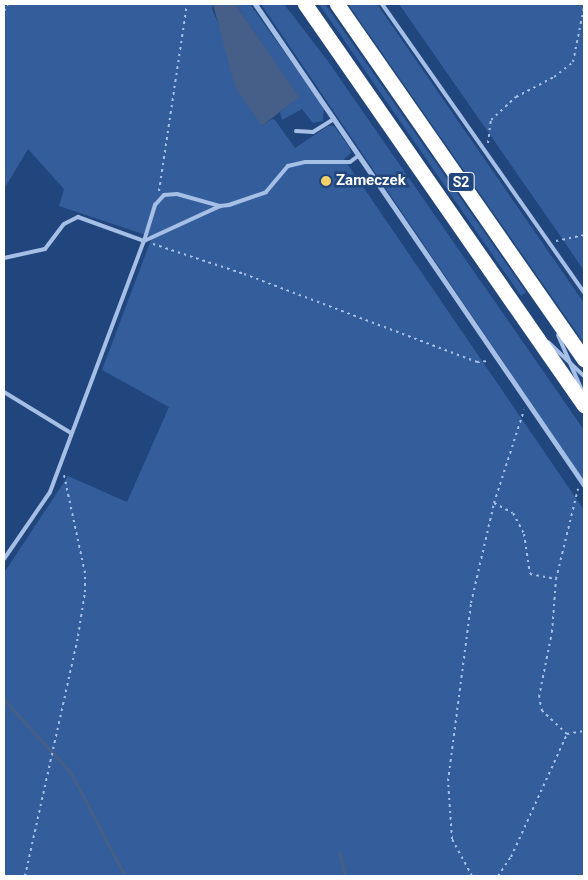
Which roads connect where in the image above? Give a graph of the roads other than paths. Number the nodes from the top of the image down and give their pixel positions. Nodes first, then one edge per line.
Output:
1 (255, 4) edge
2 (305, 4) edge
3 (338, 4) edge
4 (382, 4) edge
5 (334, 119) junction
6 (296, 131) dead end
7 (358, 156) junction
8 (220, 206) junction
9 (144, 241) junction
10 (4, 258) edge
11 (584, 293) edge
12 (523, 319) junction
13 (577, 361) edge
14 (584, 376) edge
15 (4, 392) edge
16 (584, 396) edge
17 (584, 406) edge
18 (72, 433) junction
19 (584, 485) edge
20 (4, 559) edge

1 - 5 street
2 - 12 highway, S2
3 - 13 highway, S2
4 - 11 lane
5 - 6 lane
5 - 7 street
7 - 8 lane
7 - 19 street
8 - 9 lane
8 - 9 lane
9 - 10 lane
9 - 18 lane
12 - 13 lane
12 - 17 highway, S2
13 - 14 lane
13 - 16 lane
15 - 18 lane
18 - 20 lane

